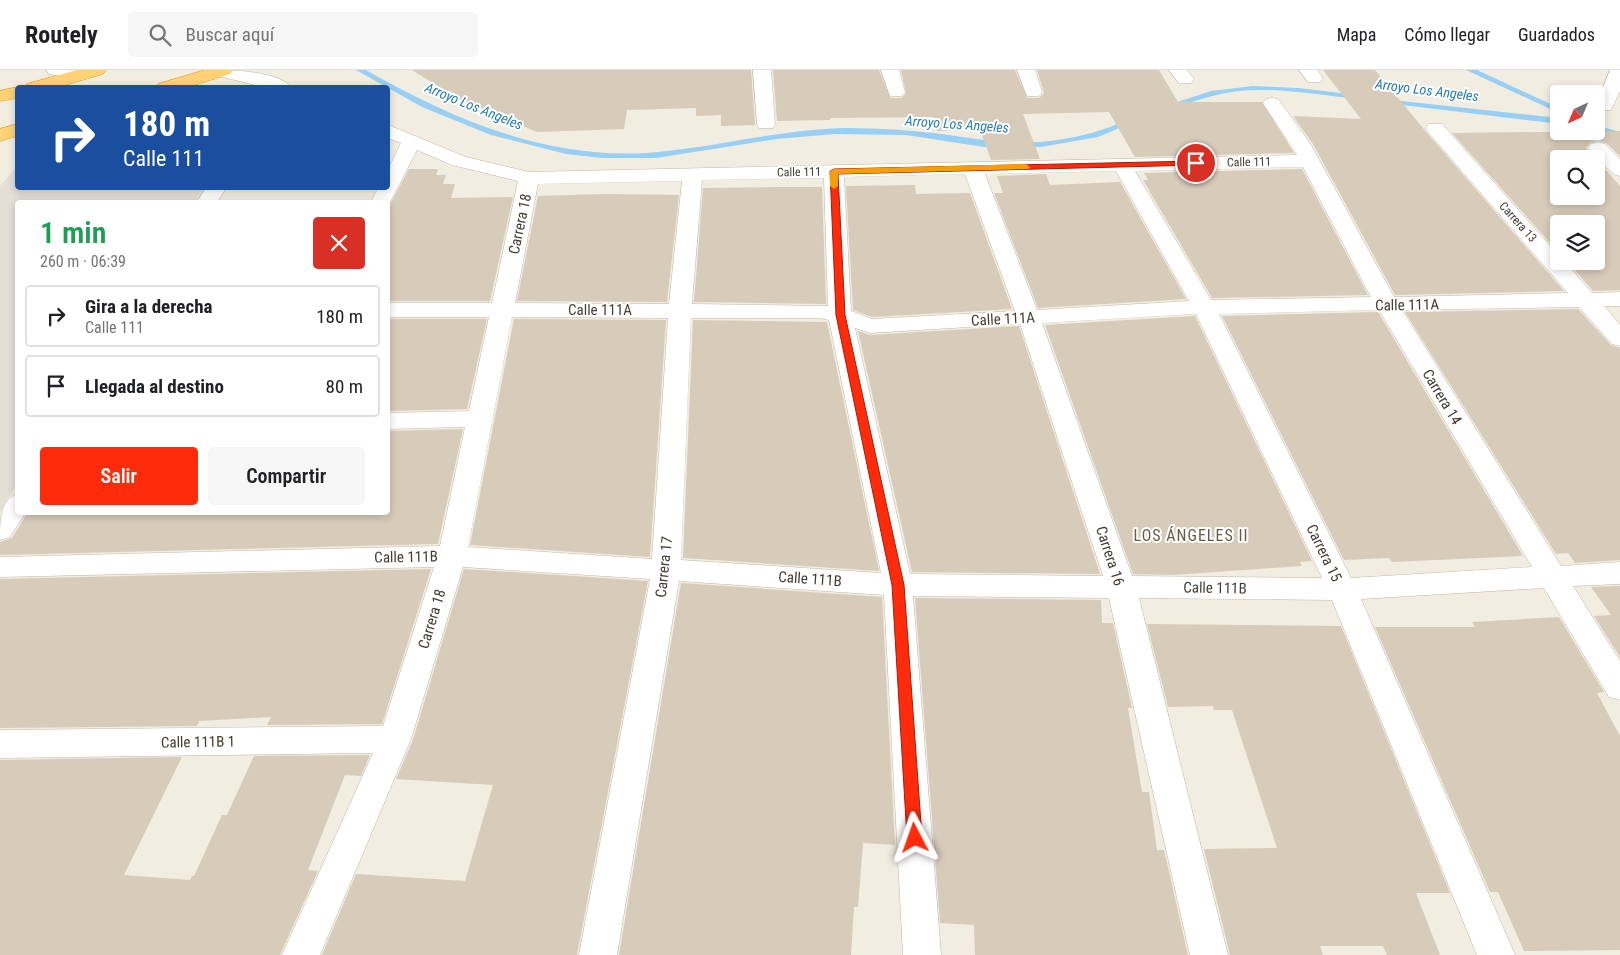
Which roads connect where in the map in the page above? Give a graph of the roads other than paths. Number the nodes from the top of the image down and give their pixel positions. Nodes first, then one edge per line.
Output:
1 (56, 70) edge
2 (223, 70) edge
3 (762, 70) edge
4 (890, 70) edge
5 (1026, 70) edge
6 (1619, 70) edge
7 (88, 72) edge
8 (275, 83) edge
9 (42, 85) edge
10 (174, 85) edge
11 (896, 92) dead end
12 (1033, 92) dead end
13 (15, 93) edge
14 (0, 96) edge
15 (1272, 103) dead end
16 (1605, 106) dead end
17 (766, 124) dead end
18 (1434, 128) dead end
19 (15, 131) edge
20 (390, 132) edge
21 (0, 135) edge
22 (412, 141) junction
23 (1598, 148) dead end
24 (1308, 161) junction
25 (1122, 165) junction
26 (973, 168) junction
27 (1620, 170) edge
28 (834, 171) junction
29 (693, 174) junction
30 (529, 178) junction
31 (390, 184) edge
32 (1620, 299) edge
33 (1588, 300) junction
34 (1387, 305) junction
35 (1204, 308) junction
36 (501, 309) junction
37 (390, 310) edge
38 (680, 310) junction
39 (840, 315) junction
40 (1030, 318) junction
41 (1620, 339) edge
42 (480, 419) junction
43 (390, 421) edge
44 (15, 508) edge
45 (0, 530) edge
46 (452, 556) junction
47 (0, 567) edge
48 (666, 570) junction
49 (1620, 573) edge
50 (1550, 576) junction
51 (898, 585) junction
52 (1121, 586) junction
53 (1342, 589) junction
54 (1620, 688) edge
55 (395, 739) junction
56 (0, 744) edge
57 (301, 955) edge
58 (598, 955) edge
59 (922, 955) edge
60 (1209, 955) edge
61 (1496, 955) edge

1 - 7 street
2 - 8 street
2 - 10 highway
3 - 17 street
4 - 11 street
5 - 12 street
6 - 16 street
7 - 9 highway
13 - 14 highway
15 - 24 street, Carrera 14
18 - 33 street, Carrera 13
19 - 21 highway
20 - 22 street, Calle 111
22 - 30 street, Calle 111
22 - 31 street
23 - 27 street
24 - 25 street, Calle 111
24 - 34 street, Carrera 14
25 - 26 street, Calle 111
25 - 35 street, Carrera 15
26 - 28 street, Calle 111
26 - 40 street, Carrera 16
28 - 29 street, Calle 111
28 - 39 street
29 - 30 street, Calle 111
29 - 38 street, Carrera 17
30 - 36 street, Carrera 18
32 - 33 street, Calle 111A
33 - 34 street, Calle 111A
33 - 41 street, Carrera 13
34 - 35 street, Calle 111A
34 - 50 street, Carrera 14
35 - 40 street, Calle 111A
35 - 53 street, Carrera 15
36 - 37 street, Calle 111A
36 - 38 street, Calle 111A
36 - 42 street, Carrera 18
38 - 39 street, Calle 111A
38 - 48 street, Carrera 17
39 - 40 street, Calle 111A
39 - 51 street
40 - 52 street, Carrera 16
42 - 43 street
42 - 46 street, Carrera 18
44 - 45 street
46 - 47 street, Calle 111B
46 - 48 street, Calle 111B
46 - 55 street, Carrera 18
48 - 51 street, Calle 111B
48 - 58 street, Carrera 17
49 - 50 street, Calle 111B
50 - 53 street, Calle 111B
50 - 54 street, Carrera 14
51 - 52 street, Calle 111B
51 - 59 street
52 - 53 street, Calle 111B
52 - 60 street, Carrera 16
53 - 61 street, Carrera 15
55 - 56 street, Calle 111B 1
55 - 57 street, Carrera 18

